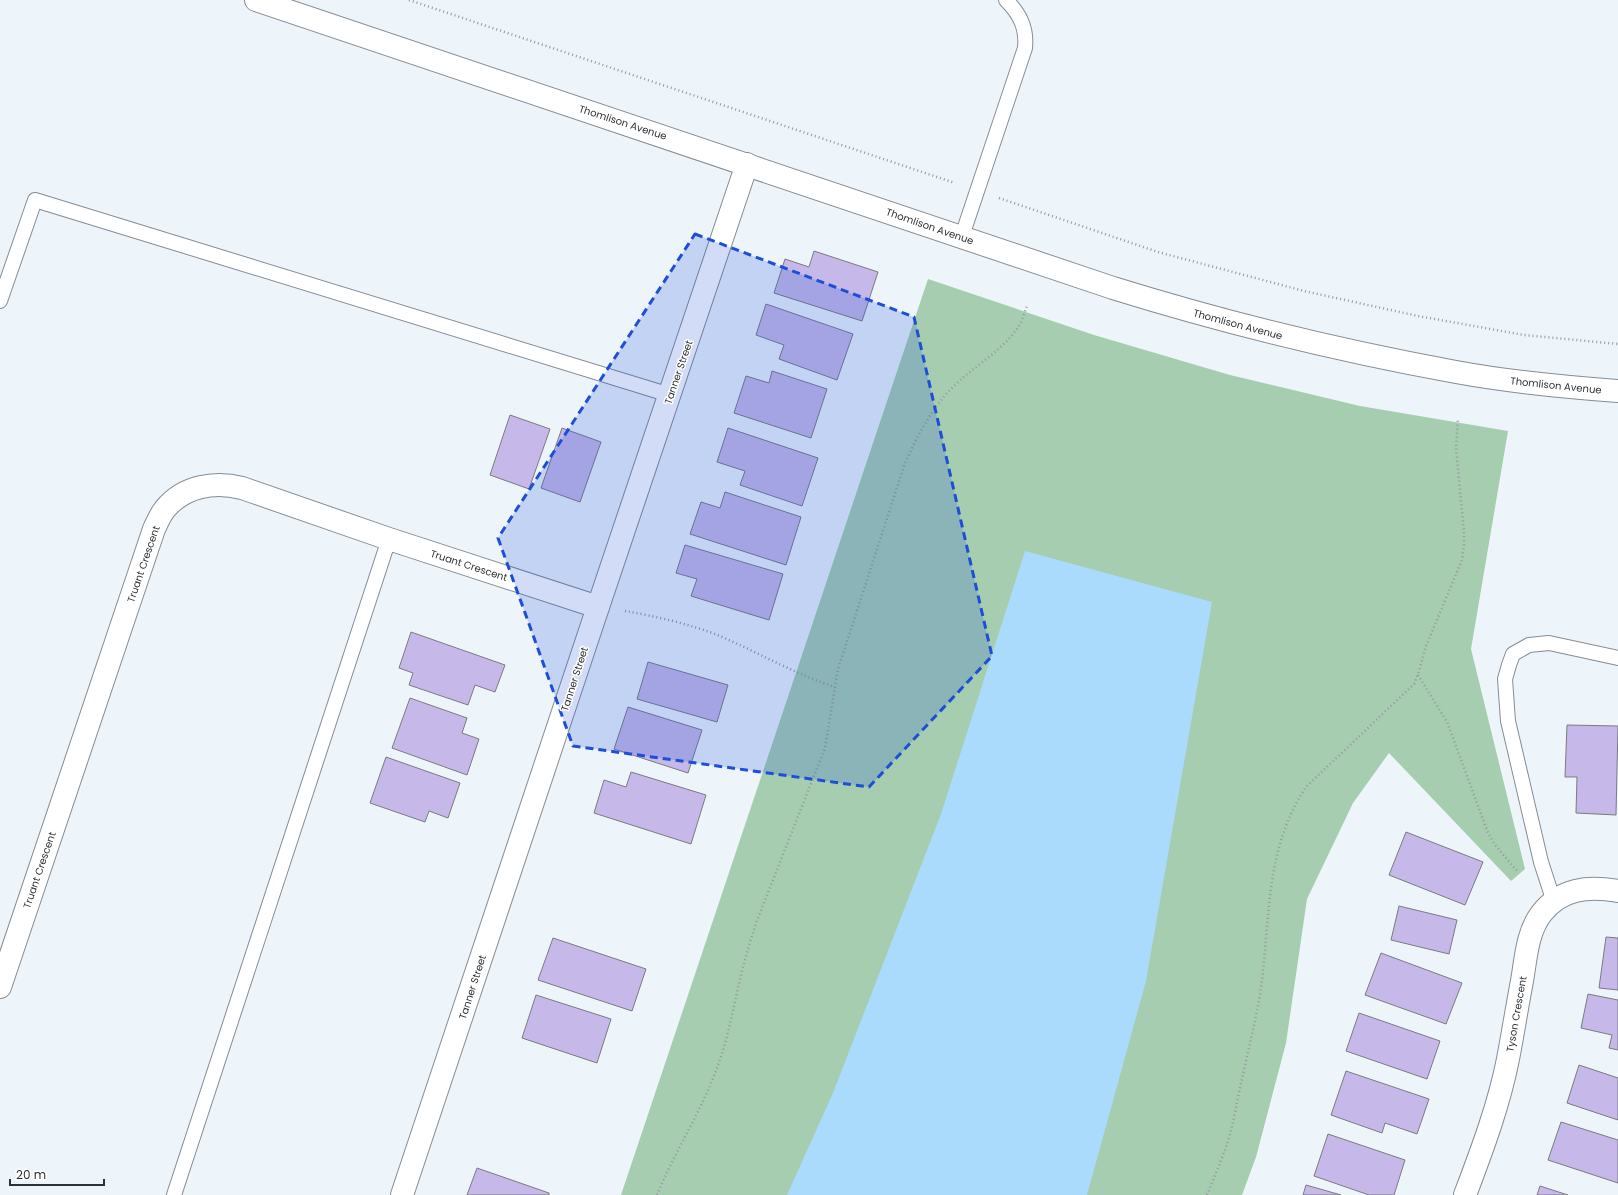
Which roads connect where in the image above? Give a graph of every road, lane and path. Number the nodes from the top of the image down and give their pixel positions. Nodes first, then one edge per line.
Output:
1 (256, 0) edge
2 (409, 0) edge
3 (1006, 0) edge
4 (747, 164) junction
5 (976, 190) junction
6 (962, 236) junction
7 (0, 301) edge
8 (1027, 306) dead end
9 (1618, 344) edge
10 (1618, 391) edge
11 (670, 395) junction
12 (1458, 418) dead end
13 (390, 539) junction
14 (598, 607) junction
15 (1618, 658) edge
16 (1418, 675) junction
17 (835, 687) junction
18 (1618, 891) edge
19 (1551, 905) junction
20 (5, 953) edge
21 (0, 987) edge
22 (174, 1195) edge
23 (402, 1195) edge
24 (657, 1195) edge
25 (1207, 1195) edge
26 (1465, 1195) edge

1 - 4 street, Thomlison Avenue
2 - 5 path
3 - 5 lane
4 - 6 street, Thomlison Avenue
4 - 11 street, Tanner Street
5 - 6 lane
5 - 9 path
6 - 10 street, Thomlison Avenue
7 - 11 lane
8 - 17 path
11 - 14 street, Tanner Street
12 - 16 path
13 - 14 street, Truant Crescent
13 - 20 street, Truant Crescent
13 - 22 lane
14 - 17 path
14 - 23 street, Tanner Street
15 - 19 lane
16 - 19 path
16 - 25 path
17 - 24 path
18 - 19 street, Tyson Crescent
19 - 26 street, Tyson Crescent
20 - 21 street, Truant Crescent

